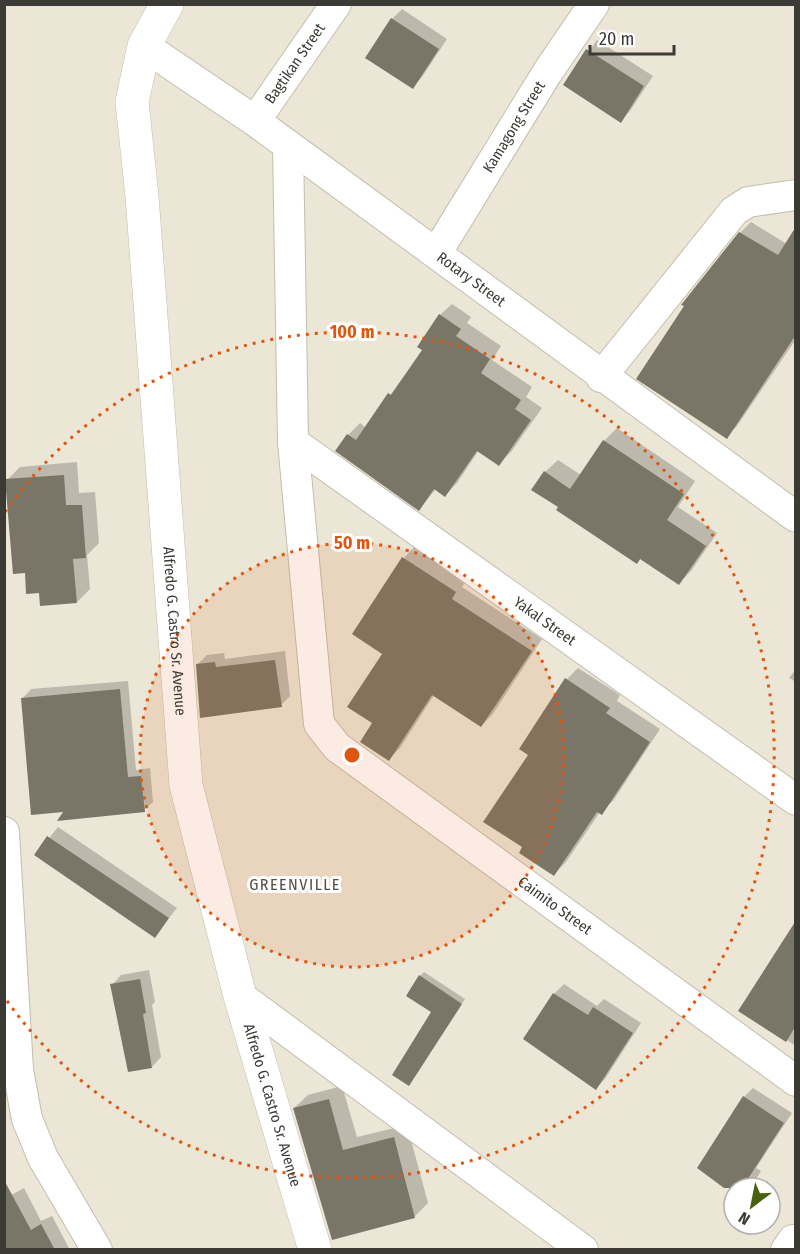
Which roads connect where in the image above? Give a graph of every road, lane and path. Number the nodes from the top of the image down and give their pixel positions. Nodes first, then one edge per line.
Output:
1 (167, 4) edge
2 (336, 4) edge
3 (594, 4) edge
4 (144, 46) junction
5 (255, 121) junction
6 (288, 146) junction
7 (795, 195) edge
8 (437, 252) junction
9 (601, 377) junction
10 (293, 442) junction
11 (795, 517) edge
12 (795, 800) edge
13 (4, 831) edge
14 (6, 925) edge
15 (240, 996) junction
16 (795, 1081) edge
17 (97, 1250) edge
18 (315, 1250) edge
19 (583, 1250) edge

1 - 4 street, Alfredo G. Castro Sr. Avenue
2 - 5 street, Bagtikan Street
3 - 8 street, Kamagong Street
4 - 5 street, Rotary Street
4 - 15 street, Alfredo G. Castro Sr. Avenue
5 - 6 street, Rotary Street
6 - 8 street, Rotary Street
6 - 10 street
7 - 9 street
8 - 9 street, Rotary Street
9 - 11 street, Rotary Street
10 - 12 street, Yakal Street
10 - 16 street, Caimito Street
13 - 14 street
14 - 17 street
15 - 18 street, Alfredo G. Castro Sr. Avenue
15 - 19 street

